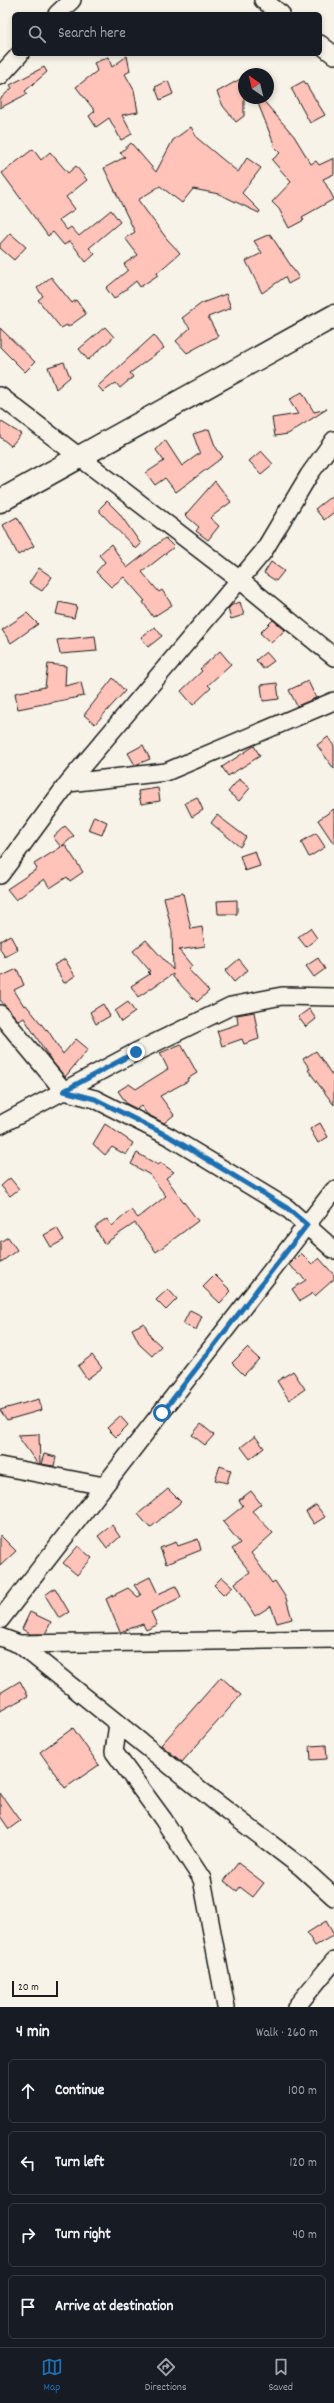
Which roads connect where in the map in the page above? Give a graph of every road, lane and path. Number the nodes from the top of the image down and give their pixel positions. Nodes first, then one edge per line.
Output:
1 (72, 0) edge
2 (263, 0) edge
3 (59, 12) edge
4 (278, 12) edge
5 (322, 46) edge
6 (334, 55) edge
7 (18, 56) edge
8 (0, 76) edge
9 (334, 316) edge
10 (0, 396) edge
11 (334, 440) edge
12 (80, 457) junction
13 (0, 501) edge
14 (241, 581) junction
15 (334, 657) edge
16 (334, 701) edge
17 (68, 783) junction
18 (0, 875) edge
19 (334, 997) edge
20 (0, 1014) edge
21 (64, 1091) junction
22 (0, 1125) edge
23 (334, 1190) edge
24 (307, 1225) junction
25 (334, 1250) edge
26 (0, 1466) edge
27 (104, 1486) junction
28 (0, 1620) edge
29 (0, 1637) edge
30 (334, 1639) edge
31 (19, 1644) junction
32 (118, 1724) junction
33 (334, 1897) edge
34 (334, 1961) edge
35 (226, 2007) edge
36 (296, 2007) edge

1 - 3 street
2 - 4 street
5 - 6 street
7 - 8 street
9 - 12 street
10 - 12 street
11 - 14 street
12 - 13 street
12 - 14 street
14 - 15 street
14 - 17 street
16 - 17 street
17 - 18 street
19 - 21 street
20 - 21 street
21 - 22 street
21 - 24 street
23 - 24 street
24 - 25 street
24 - 27 street
26 - 27 street
27 - 28 street
29 - 31 street
30 - 31 street
31 - 32 street
32 - 33 street
32 - 35 street
34 - 36 street

